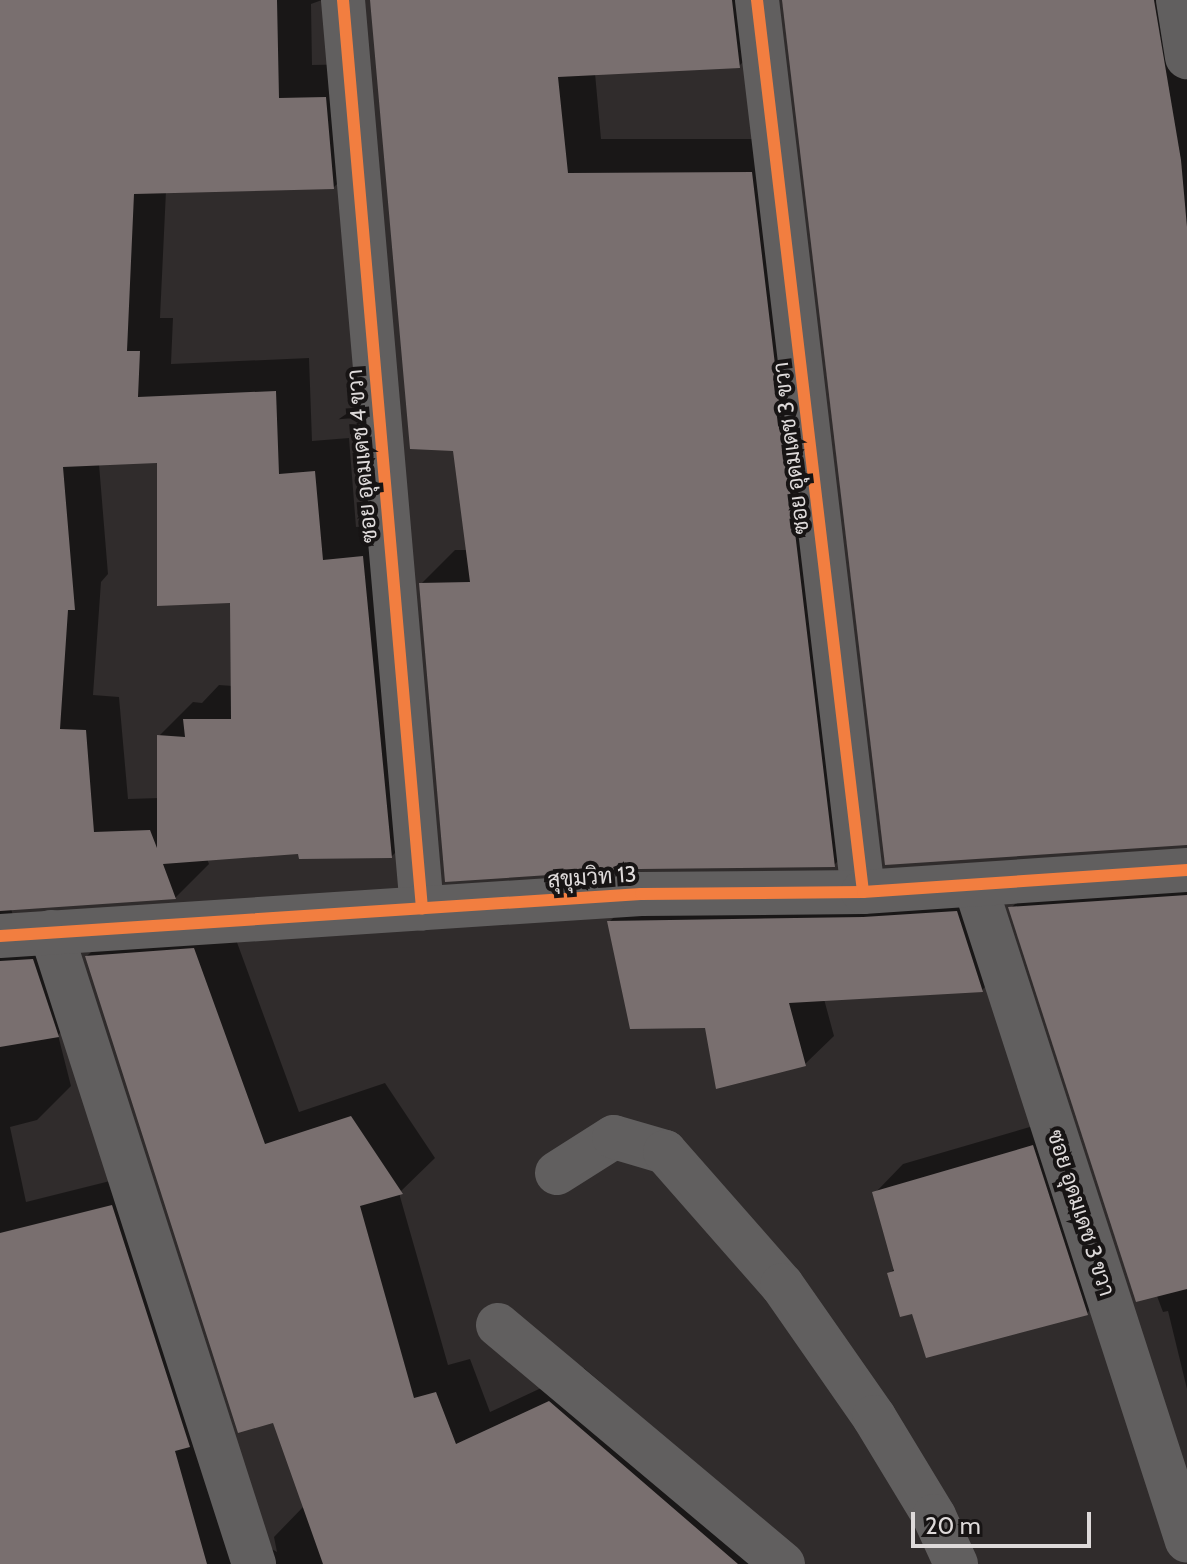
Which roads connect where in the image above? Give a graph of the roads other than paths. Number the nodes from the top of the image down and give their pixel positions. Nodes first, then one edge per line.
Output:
1 (343, 0) edge
2 (757, 0) edge
3 (1178, 0) edge
4 (1187, 57) edge
5 (1187, 870) edge
6 (975, 885) junction
7 (863, 892) junction
8 (422, 909) junction
9 (51, 932) junction
10 (0, 936) edge
11 (557, 1173) dead end
12 (498, 1325) dead end
13 (1187, 1541) edge
14 (254, 1564) edge
15 (783, 1564) edge
16 (956, 1564) edge

1 - 8 street, ซอย อุดมเดช 4 ขวา
2 - 7 street, ซอย อุดมเดช 3 ขวา
3 - 4 street
5 - 6 street, สุขุมวิท 13
6 - 7 street, สุขุมวิท 13
6 - 13 street, ซอย อุดมเดช 3 ขวา
7 - 8 street, สุขุมวิท 13
8 - 9 street, สุขุมวิท 13
9 - 10 street, สุขุมวิท 13
9 - 14 street
11 - 16 street
12 - 15 street

